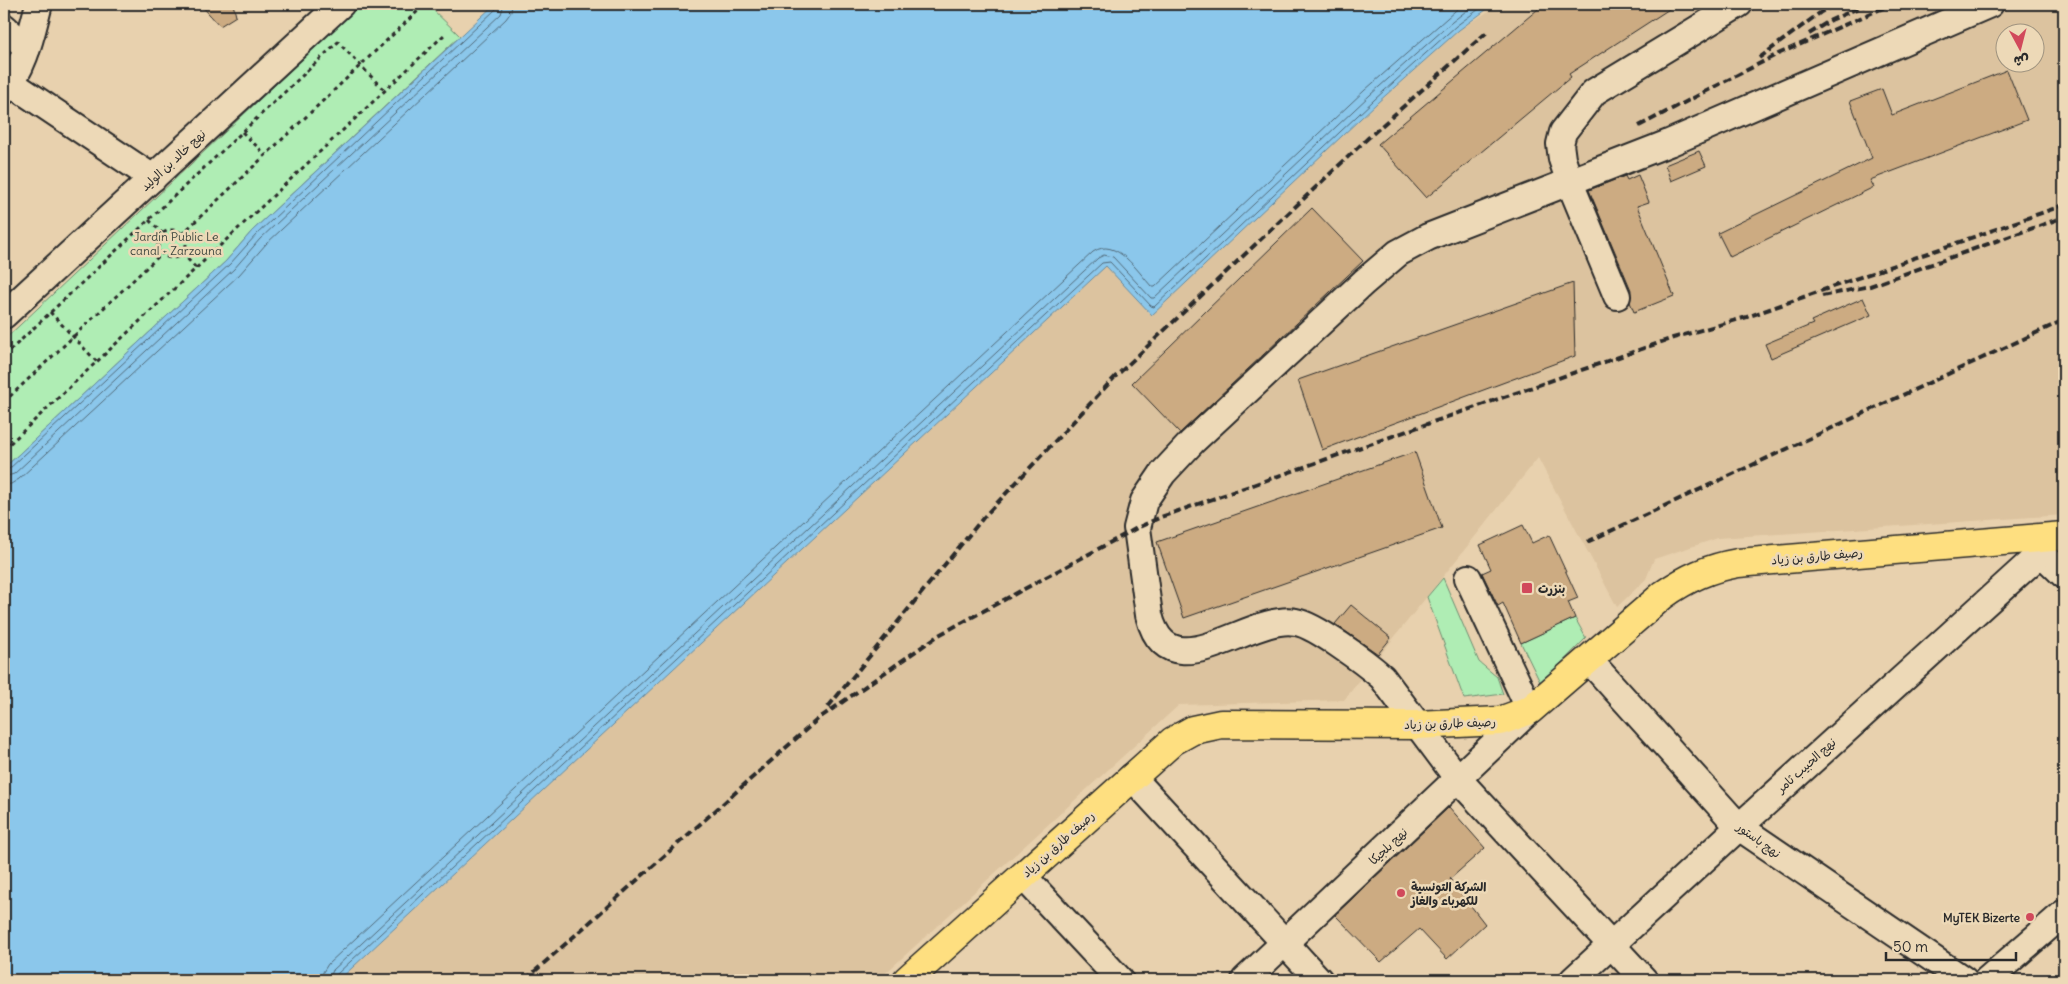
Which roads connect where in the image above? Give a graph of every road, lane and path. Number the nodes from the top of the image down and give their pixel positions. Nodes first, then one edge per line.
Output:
1 (39, 4) edge
2 (341, 4) edge
3 (1739, 4) edge
4 (1990, 4) edge
5 (420, 10) dead end
6 (4, 27) edge
7 (444, 35) dead end
8 (27, 48) junction
9 (361, 65) junction
10 (7, 87) edge
11 (385, 91) junction
12 (242, 132) junction
13 (266, 156) junction
14 (153, 178) junction
15 (1570, 183) junction
16 (149, 220) junction
17 (162, 234) junction
18 (182, 234) junction
19 (162, 253) junction
20 (182, 253) junction
21 (196, 268) junction
22 (1617, 296) dead end
23 (50, 312) junction
24 (4, 315) edge
25 (73, 337) junction
26 (4, 356) edge
27 (97, 362) junction
28 (4, 402) edge
29 (4, 448) edge
30 (2064, 536) edge
31 (2034, 546) junction
32 (2064, 575) edge
33 (1468, 578) dead end
34 (1589, 660) junction
35 (1530, 710) junction
36 (1416, 725) junction
37 (1132, 777) junction
38 (1458, 780) junction
39 (1739, 826) junction
40 (1023, 876) junction
41 (2064, 913) edge
42 (1284, 943) junction
43 (1611, 946) junction
44 (911, 979) edge
45 (1120, 980) edge
46 (1244, 980) edge
47 (1319, 980) edge
48 (1573, 980) edge
49 (1644, 980) edge
50 (1964, 980) edge
51 (1987, 980) edge

1 - 8 street
2 - 14 street, نهج خالد بن الوليد
3 - 15 street
4 - 15 street
5 - 9 path
6 - 8 street
7 - 11 path
8 - 10 street
9 - 11 path
9 - 12 path
9 - 13 path
10 - 14 street
11 - 21 path
12 - 13 path
12 - 16 path
13 - 18 path
14 - 24 street, نهج خالد بن الوليد
15 - 22 street
15 - 36 street
16 - 17 path
16 - 23 path
17 - 18 path
17 - 19 path
18 - 20 path
19 - 20 path
19 - 25 path
20 - 21 path
21 - 27 path
23 - 25 path
23 - 26 path
25 - 27 path
25 - 28 path
27 - 29 path
30 - 31 main road, رصيف طارق بن زياد
31 - 32 street
31 - 34 main road, رصيف طارق بن زياد
31 - 39 street, نهج الحبيب ثامر
33 - 35 street
34 - 35 main road, رصيف طارق بن زياد
34 - 39 street, نهج باستور
35 - 36 main road, رصيف طارق بن زياد
35 - 38 street, نهج بلجيكا
36 - 37 main road, رصيف طارق بن زياد
36 - 38 street
37 - 40 main road, رصيف طارق بن زياد
37 - 42 street
38 - 42 street, نهج بلجيكا
38 - 43 street
39 - 43 street, نهج الحبيب ثامر
39 - 50 street, نهج باستور
40 - 44 main road, رصيف طارق بن زياد
40 - 45 street
41 - 51 street
42 - 46 street, نهج بلجيكا
42 - 47 street
43 - 48 street, نهج الحبيب ثامر
43 - 49 street

